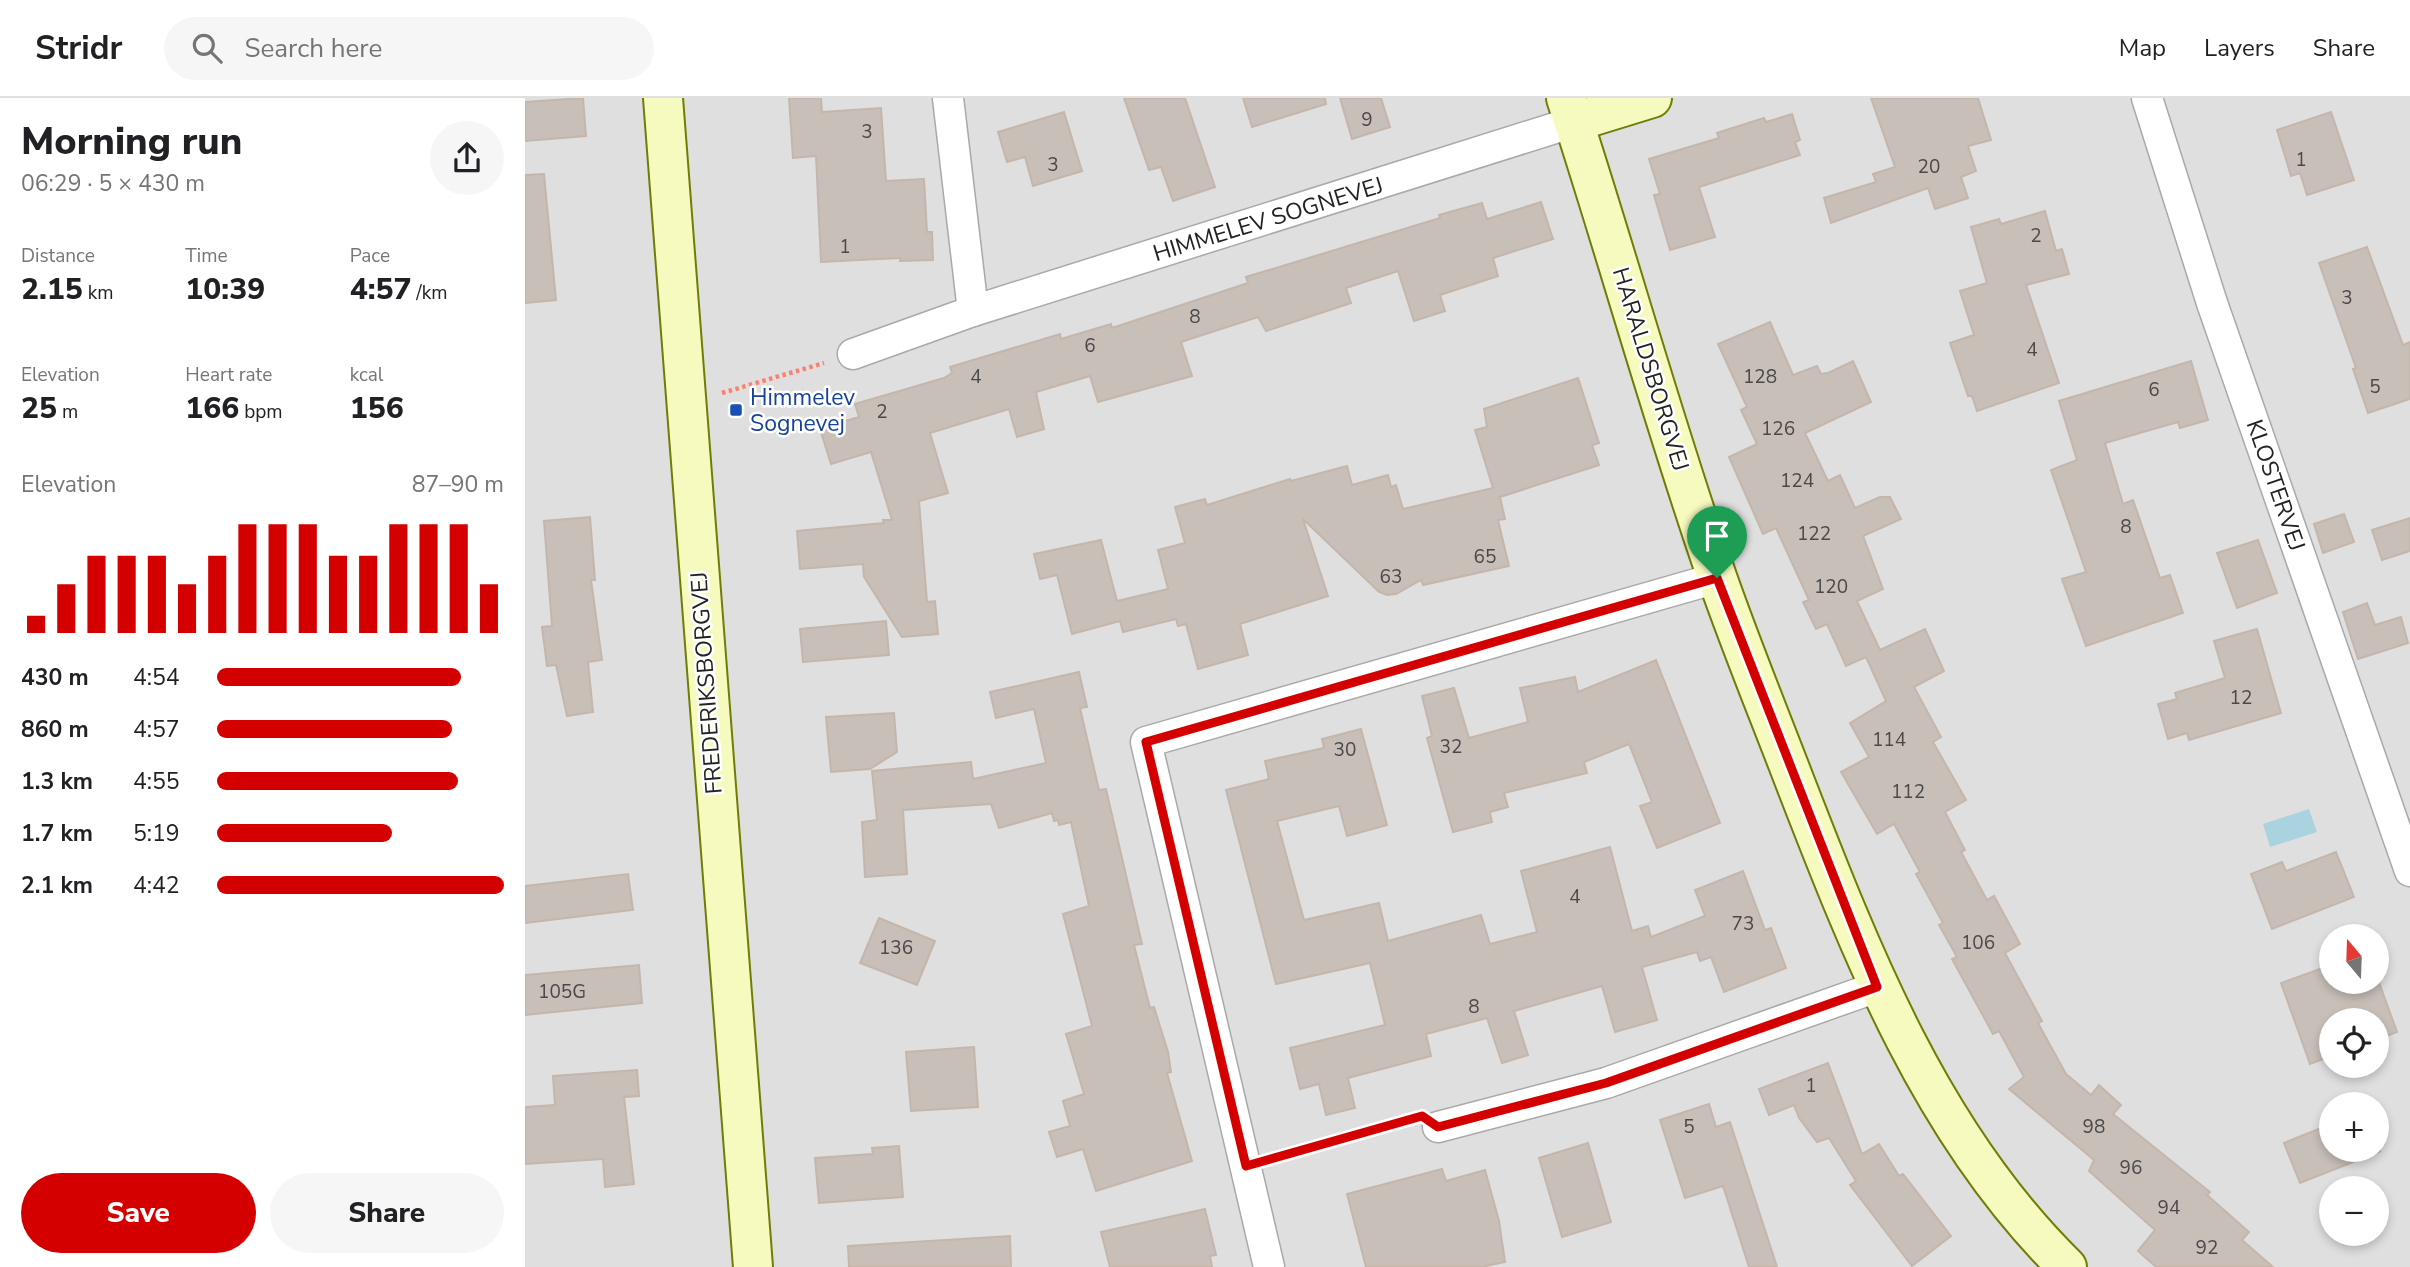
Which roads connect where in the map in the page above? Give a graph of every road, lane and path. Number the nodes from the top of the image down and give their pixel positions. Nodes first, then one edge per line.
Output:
1 (663, 98) edge
2 (948, 98) edge
3 (1652, 98) edge
4 (2147, 98) edge
5 (1570, 110) edge
6 (973, 311) junction
7 (853, 354) joint
8 (684, 404) junction
9 (1717, 578) junction
10 (2410, 871) edge
11 (1877, 987) junction
12 (1438, 1127) joint
13 (1246, 1166) junction
14 (753, 1267) edge
15 (1269, 1267) edge
16 (2067, 1267) edge

1 - 8 street, FREDERIKSBORGVEJ
2 - 6 street
3 - 5 street, HIMMELEV SOGNEVEJ
4 - 10 street, KLOSTERVEJ
5 - 6 street, HIMMELEV SOGNEVEJ
5 - 9 street, HARALDSBORGVEJ
6 - 7 street, HIMMELEV SOGNEVEJ
7 - 8 path
8 - 14 street, FREDERIKSBORGVEJ
9 - 11 street, HARALDSBORGVEJ
9 - 13 street
11 - 12 street
11 - 16 street, HARALDSBORGVEJ
12 - 13 path
13 - 15 street

